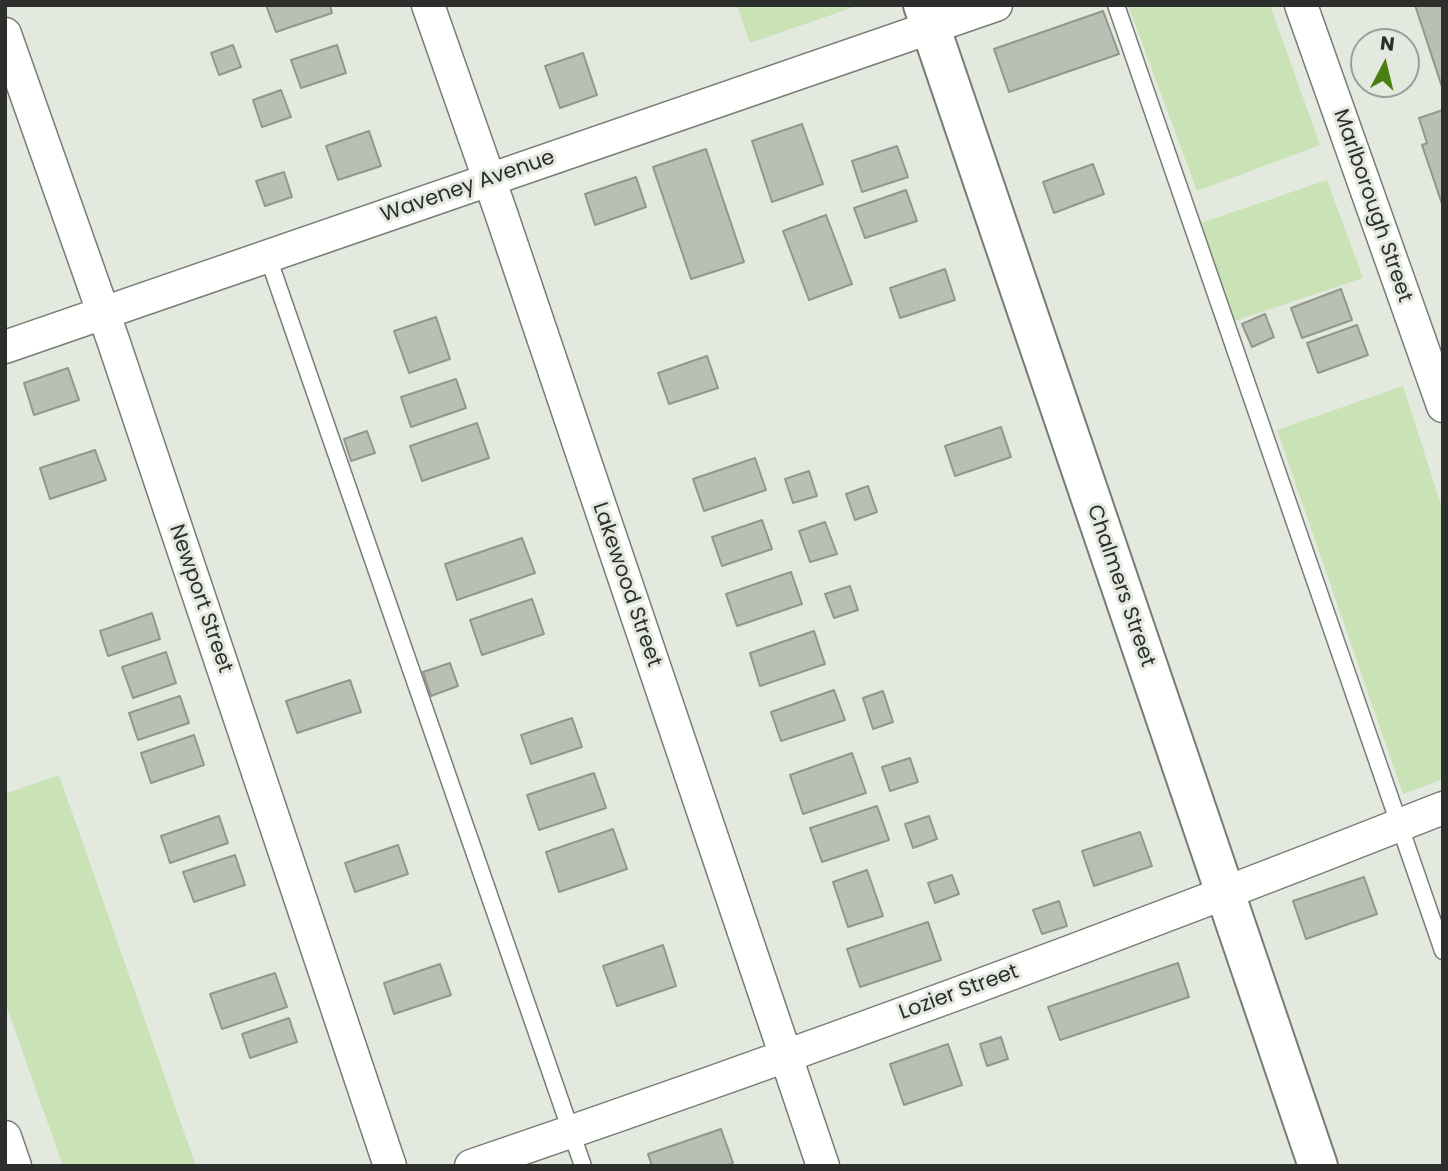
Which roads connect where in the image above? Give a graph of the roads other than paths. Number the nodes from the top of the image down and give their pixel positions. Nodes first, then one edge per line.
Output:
1 (428, 5) edge
2 (996, 5) edge
3 (1116, 5) edge
4 (1301, 5) edge
5 (927, 16) edge
6 (5, 34) edge
7 (489, 180) junction
8 (268, 257) junction
9 (103, 314) junction
10 (5, 347) edge
11 (1443, 406) edge
12 (1443, 808) edge
13 (1400, 825) junction
14 (1224, 893) junction
15 (1443, 951) edge
16 (786, 1057) junction
17 (571, 1132) junction
18 (5, 1137) edge
19 (15, 1166) edge
20 (390, 1166) edge
21 (471, 1166) edge
22 (583, 1166) edge
23 (822, 1166) edge
24 (1318, 1166) edge

1 - 7 street, Lakewood Street
2 - 5 street, Waveney Avenue
3 - 13 lane
4 - 11 street, Marlborough Street
5 - 7 street, Waveney Avenue
5 - 14 street, Chalmers Street
6 - 9 street, Newport Street
7 - 8 street, Waveney Avenue
7 - 16 street, Lakewood Street
8 - 9 street, Waveney Avenue
8 - 17 lane
9 - 10 street, Waveney Avenue
9 - 20 street, Newport Street
12 - 13 street, Lozier Street
13 - 14 street, Lozier Street
13 - 15 lane
14 - 16 street, Lozier Street
14 - 24 street, Chalmers Street
16 - 17 street, Lozier Street
16 - 23 street, Lakewood Street
17 - 21 street, Lozier Street
17 - 22 lane
18 - 19 street

